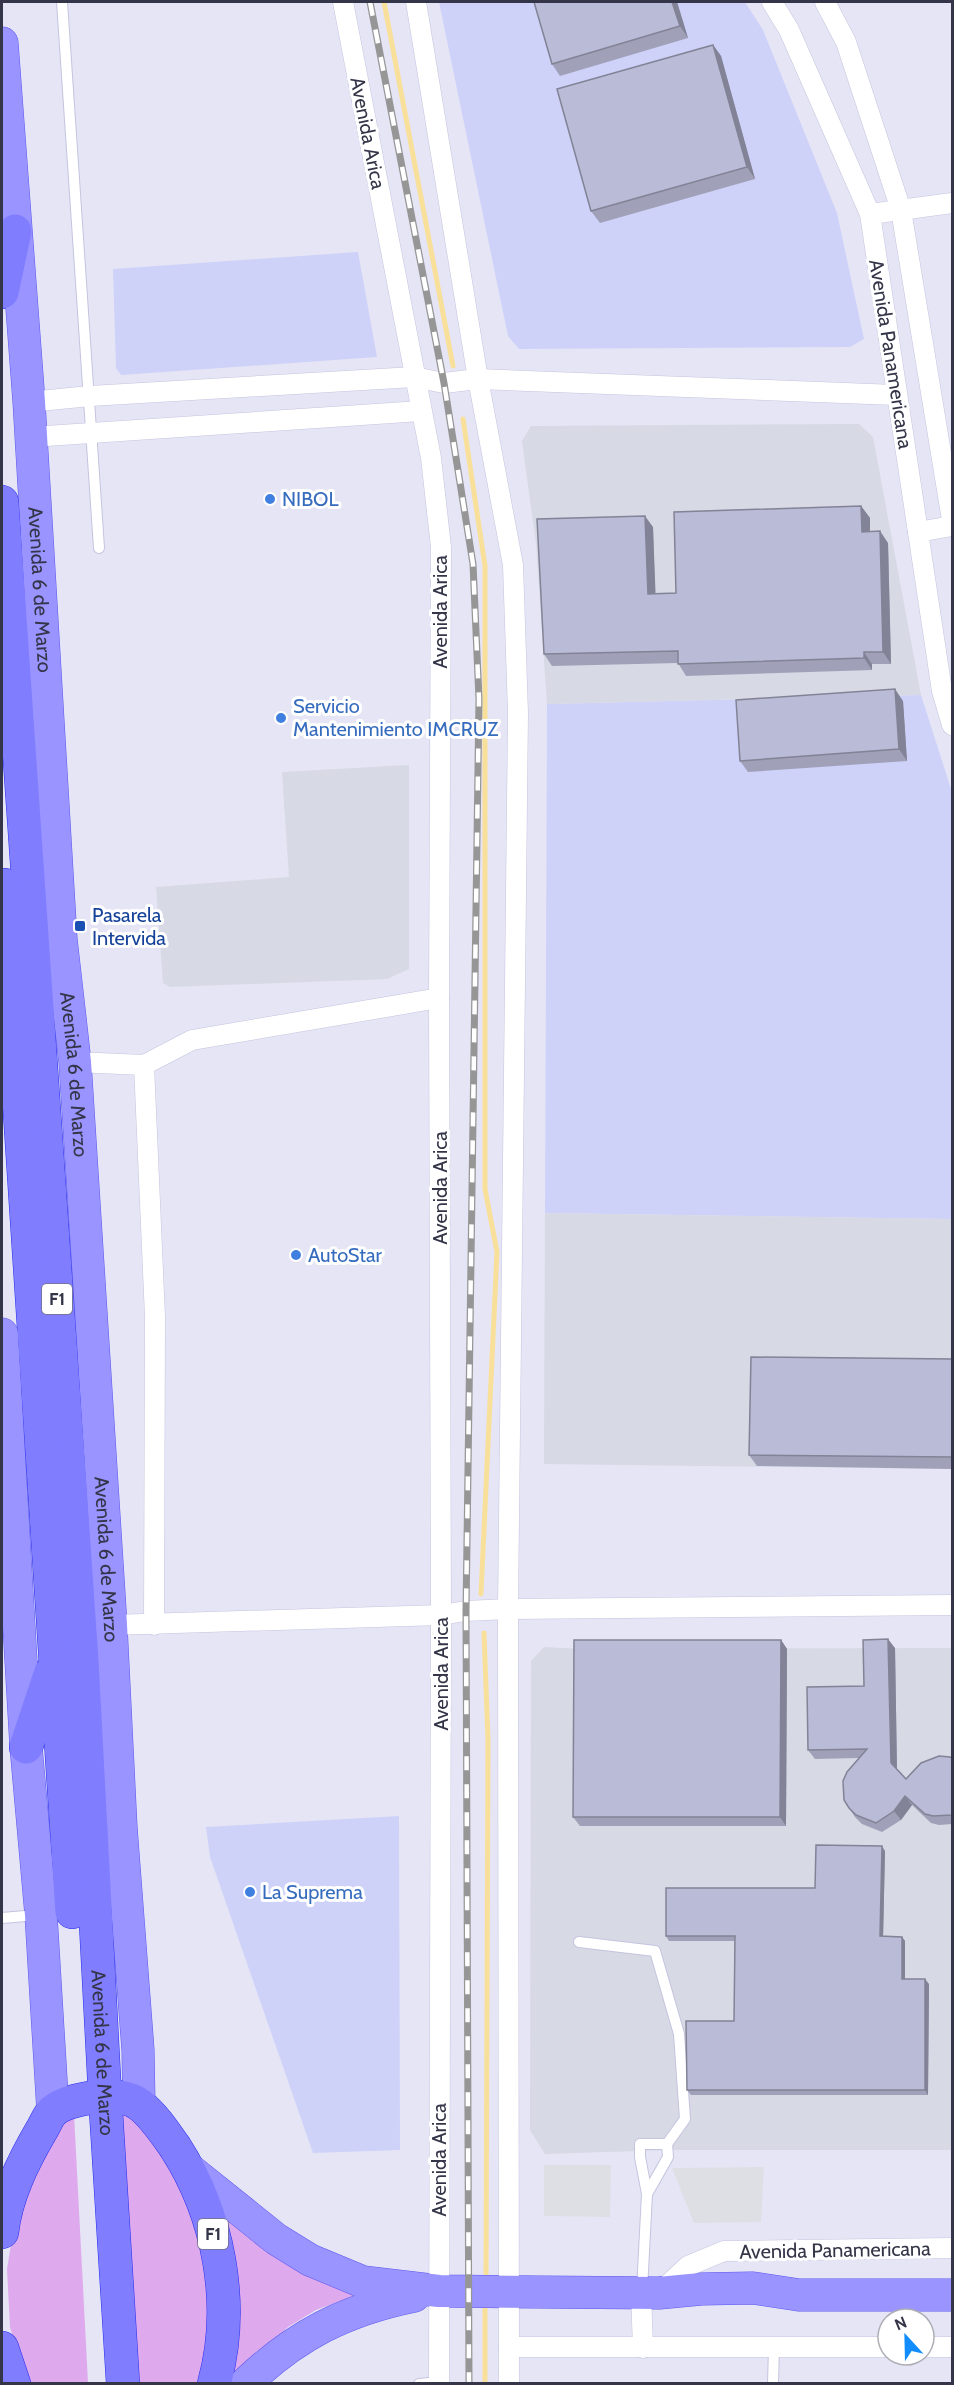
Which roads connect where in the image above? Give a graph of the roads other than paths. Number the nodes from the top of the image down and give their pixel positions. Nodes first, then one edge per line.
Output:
1 (62, 2) edge
2 (343, 2) edge
3 (416, 2) edge
4 (772, 2) edge
5 (829, 2) edge
6 (2, 43) edge
7 (952, 203) edge
8 (901, 210) junction
9 (870, 214) junction
10 (15, 231) junction
11 (2, 292) edge
12 (414, 377) junction
13 (478, 379) junction
14 (896, 395) junction
15 (90, 396) junction
16 (29, 402) junction
17 (421, 411) junction
18 (93, 433) junction
19 (31, 437) junction
20 (2, 502) edge
21 (952, 520) edge
22 (952, 526) edge
23 (918, 532) junction
24 (99, 548) dead end
25 (946, 677) edge
26 (952, 725) edge
27 (2, 830) edge
28 (439, 998) junction
29 (75, 1062) junction
30 (144, 1065) junction
31 (2, 1345) edge
32 (952, 1605) edge
33 (508, 1609) junction
34 (441, 1616) junction
35 (111, 1625) junction
36 (154, 1625) junction
37 (56, 1659) junction
38 (26, 1747) junction
39 (40, 1915) junction
40 (2, 1918) edge
41 (579, 1942) dead end
42 (95, 2097) junction
43 (139, 2105) junction
44 (53, 2112) junction
45 (667, 2144) junction
46 (190, 2170) junction
47 (6, 2194) edge
48 (647, 2194) junction
49 (2, 2232) edge
50 (952, 2248) edge
51 (439, 2290) junction
52 (509, 2291) junction
53 (650, 2293) junction
54 (952, 2295) edge
55 (509, 2347) junction
56 (774, 2347) junction
57 (876, 2347) edge
58 (936, 2347) edge
59 (952, 2347) edge
60 (2, 2348) edge
61 (643, 2348) junction
62 (438, 2383) edge
63 (14, 2384) edge
64 (103, 2384) edge
65 (123, 2384) edge
66 (214, 2384) edge
67 (245, 2384) edge
68 (418, 2384) edge
69 (509, 2384) edge
70 (773, 2384) edge

1 - 15 lane
2 - 12 street, Avenida Arica
3 - 13 street
4 - 9 street, Avenida Panamericana
5 - 8 street, Avenida Panamericana
6 - 10 main road, Avenida 6 de Marzo
7 - 8 street
8 - 9 street
8 - 21 street, Avenida Panamericana
9 - 14 street, Avenida Panamericana
10 - 11 highway
10 - 16 main road, Avenida 6 de Marzo
12 - 13 street
12 - 15 street
12 - 17 street, Avenida Arica
13 - 14 street
13 - 33 street
14 - 23 street, Avenida Panamericana
15 - 16 street
15 - 18 lane
16 - 19 main road, Avenida 6 de Marzo
17 - 18 street
17 - 28 street, Avenida Arica
18 - 19 street
18 - 24 lane
19 - 29 main road, Avenida 6 de Marzo
20 - 42 highway, Avenida 6 de Marzo / F1
22 - 23 street
23 - 25 street, Avenida Panamericana
25 - 26 street, Avenida Panamericana
27 - 37 highway, Avenida 6 de Marzo / F1
28 - 30 street
28 - 34 street, Avenida Arica
29 - 30 street
29 - 35 main road, Avenida 6 de Marzo
30 - 36 street
31 - 38 main road
32 - 33 street
33 - 34 street
33 - 52 street
34 - 36 street
34 - 51 street, Avenida Arica
35 - 36 street
35 - 43 main road, Avenida 6 de Marzo
37 - 38 highway
37 - 42 highway, Avenida 6 de Marzo / F1
38 - 39 main road
39 - 40 lane
39 - 44 main road
41 - 45 lane
42 - 43 highway, F1
42 - 44 highway
42 - 64 highway, Avenida 6 de Marzo / F1
42 - 65 highway, Avenida 6 de Marzo / F1
43 - 46 highway, F1
44 - 47 highway
45 - 48 lane
45 - 48 lane
46 - 51 main road
46 - 66 highway, F1
47 - 49 highway
48 - 53 lane
50 - 53 street, Avenida Panamericana
51 - 52 main road
51 - 62 street, Avenida Arica
51 - 67 main road
52 - 53 main road
52 - 55 street
53 - 54 main road
53 - 61 street
55 - 61 street
55 - 69 street
56 - 57 street
56 - 61 street
56 - 70 lane
58 - 59 street
60 - 63 highway
62 - 68 lane

